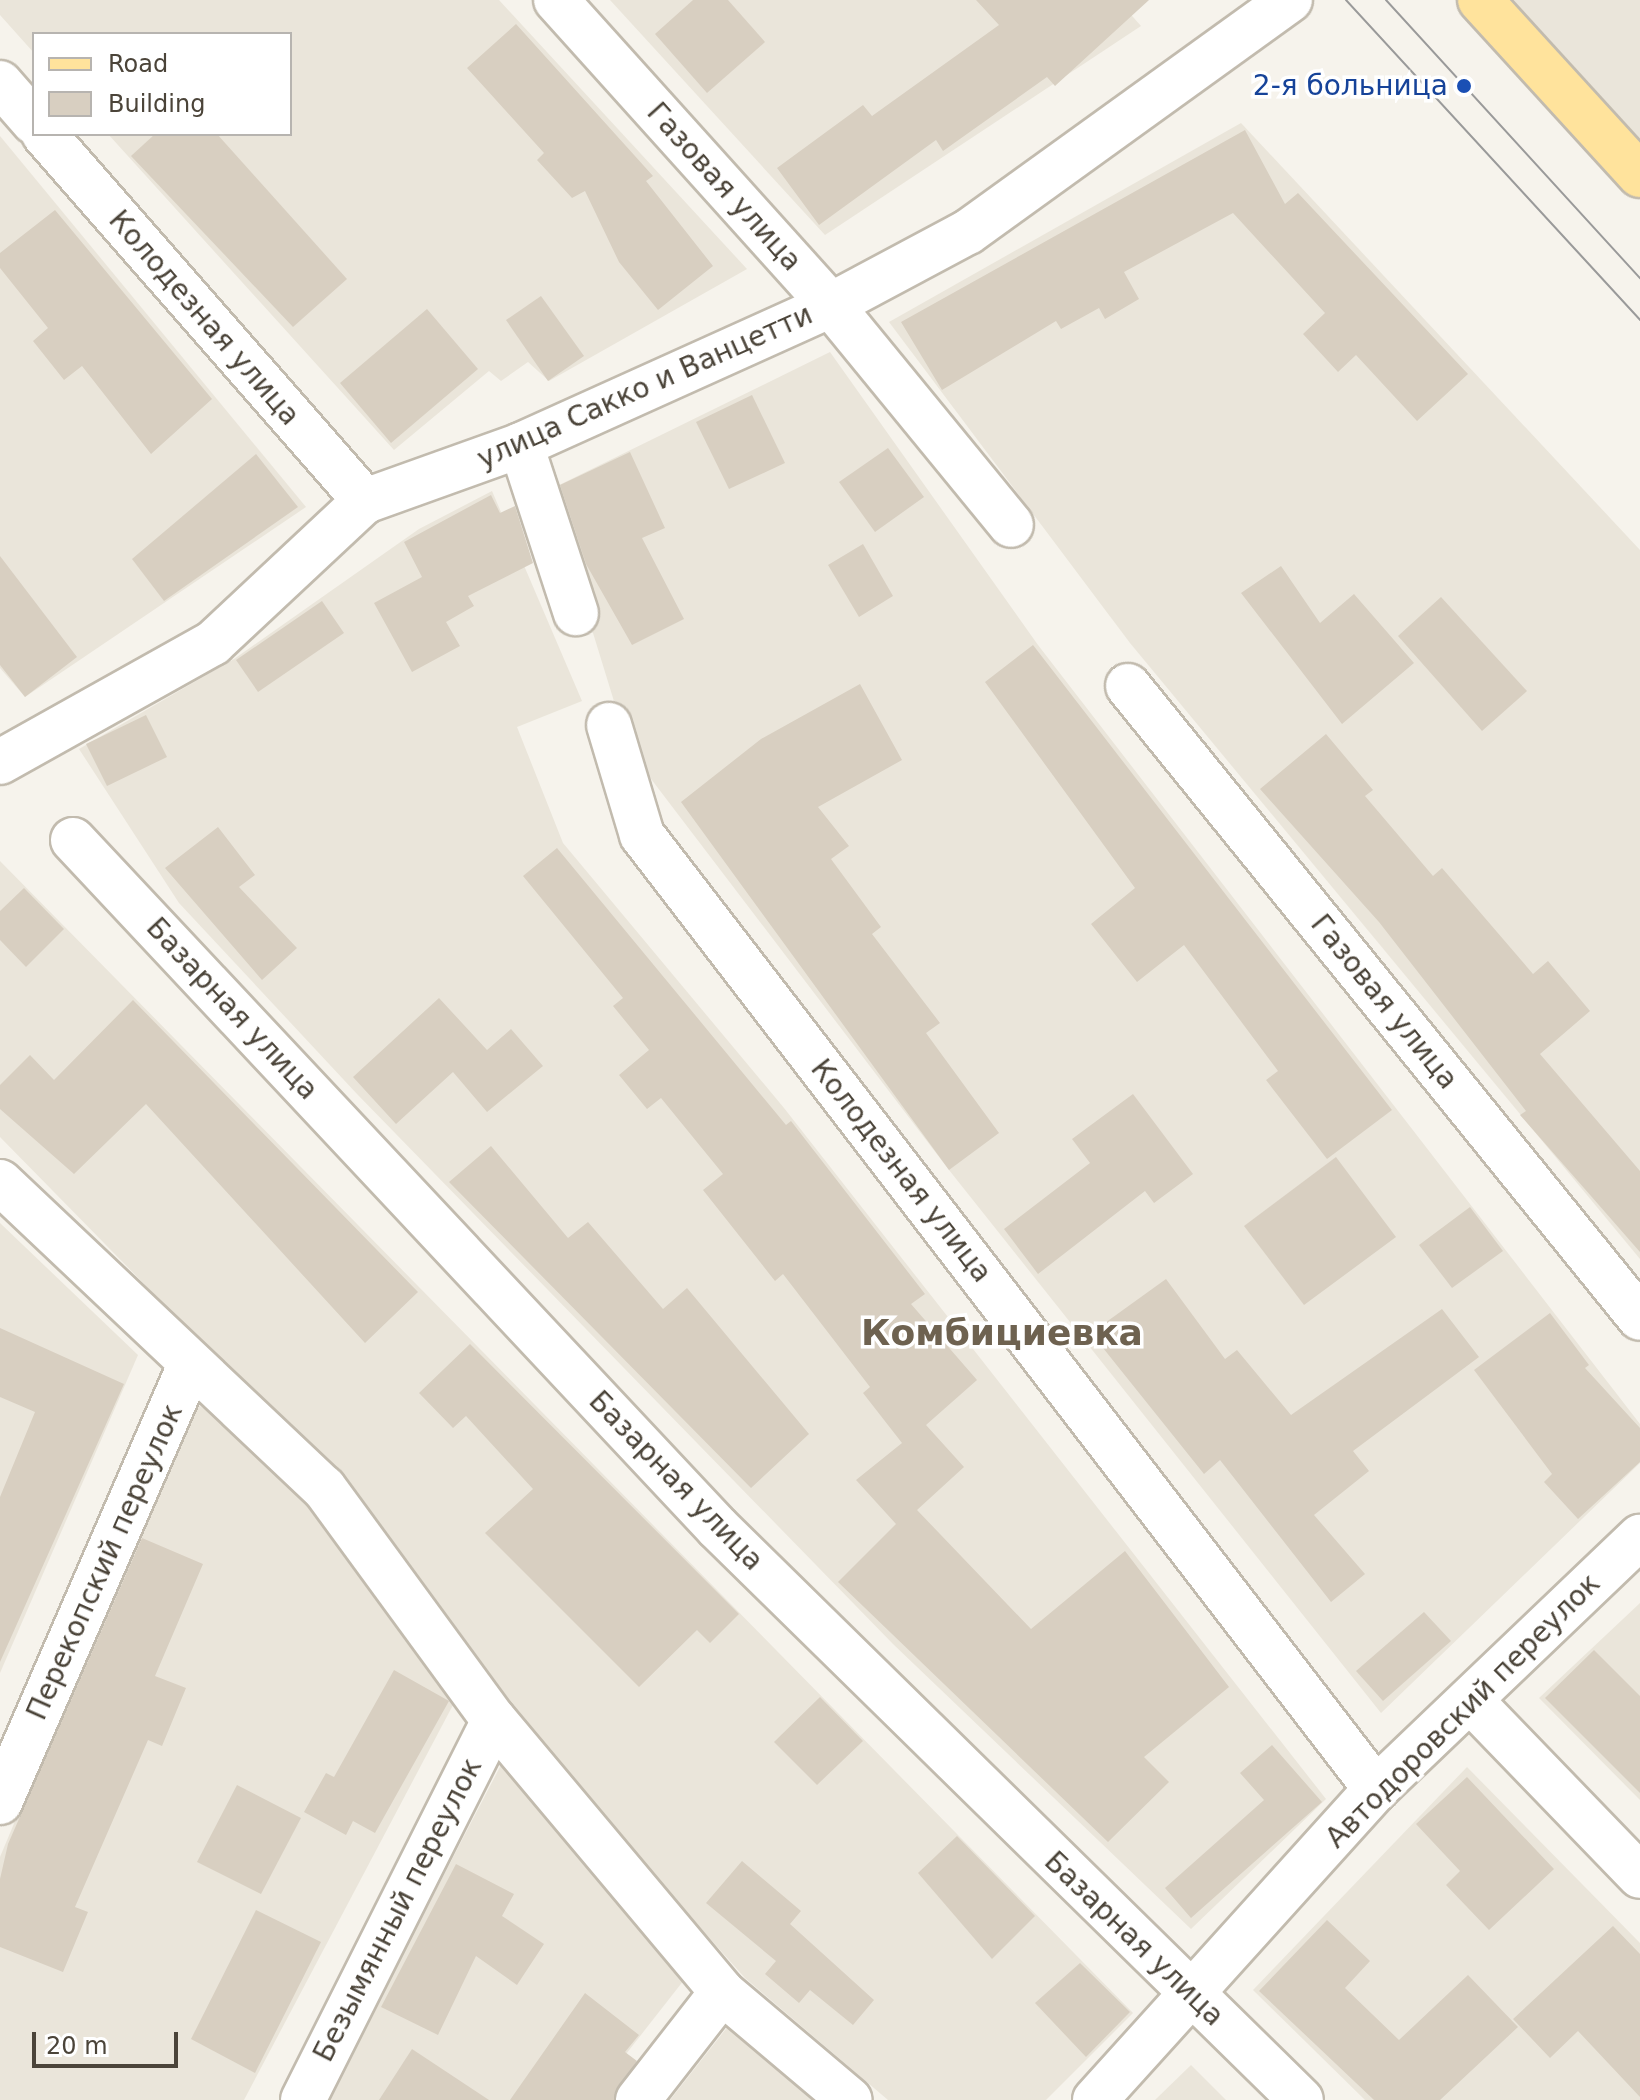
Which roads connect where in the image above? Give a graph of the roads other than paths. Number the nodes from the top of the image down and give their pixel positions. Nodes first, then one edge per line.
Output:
1 (556, 0) edge
2 (1290, 0) edge
3 (1480, 0) edge
4 (0, 83) edge
5 (32, 120) edge
6 (46, 136) edge
7 (1640, 175) edge
8 (831, 305) junction
9 (521, 445) junction
10 (365, 501) junction
11 (1011, 525) dead end
12 (576, 613) dead end
13 (1128, 686) dead end
14 (609, 725) dead end
15 (2, 763) edge
16 (73, 840) dead end
17 (0, 1182) edge
18 (1640, 1318) edge
19 (190, 1366) junction
20 (1640, 1537) edge
21 (1471, 1701) junction
22 (494, 1720) junction
23 (1376, 1789) junction
24 (0, 1802) edge
25 (1640, 1876) edge
26 (722, 1992) junction
27 (1191, 1996) junction
28 (303, 2100) edge
29 (638, 2100) edge
30 (850, 2100) edge
31 (1095, 2100) edge
32 (1301, 2100) edge

1 - 8 street, Газовая улица
2 - 8 street, улица Сакко и Ванцетти
3 - 7 main road
4 - 5 street
6 - 10 street, Колодезная улица
8 - 9 street, улица Сакко и Ванцетти
8 - 11 street, Газовая улица
9 - 10 street, улица Сакко и Ванцетти
9 - 12 street
10 - 15 street, улица Сакко и Ванцетти
13 - 18 street, Газовая улица
14 - 23 street, Колодезная улица
16 - 27 street, Базарная улица
17 - 19 street
19 - 22 street
19 - 24 street, Перекопский переулок
20 - 21 street, Автодоровский переулок
21 - 23 street, Автодоровский переулок
21 - 25 street
22 - 26 street
22 - 28 street, Безымянный переулок
23 - 27 street, Автодоровский переулок
26 - 29 street
26 - 30 street
27 - 31 street, Автодоровский переулок
27 - 32 street, Базарная улица

